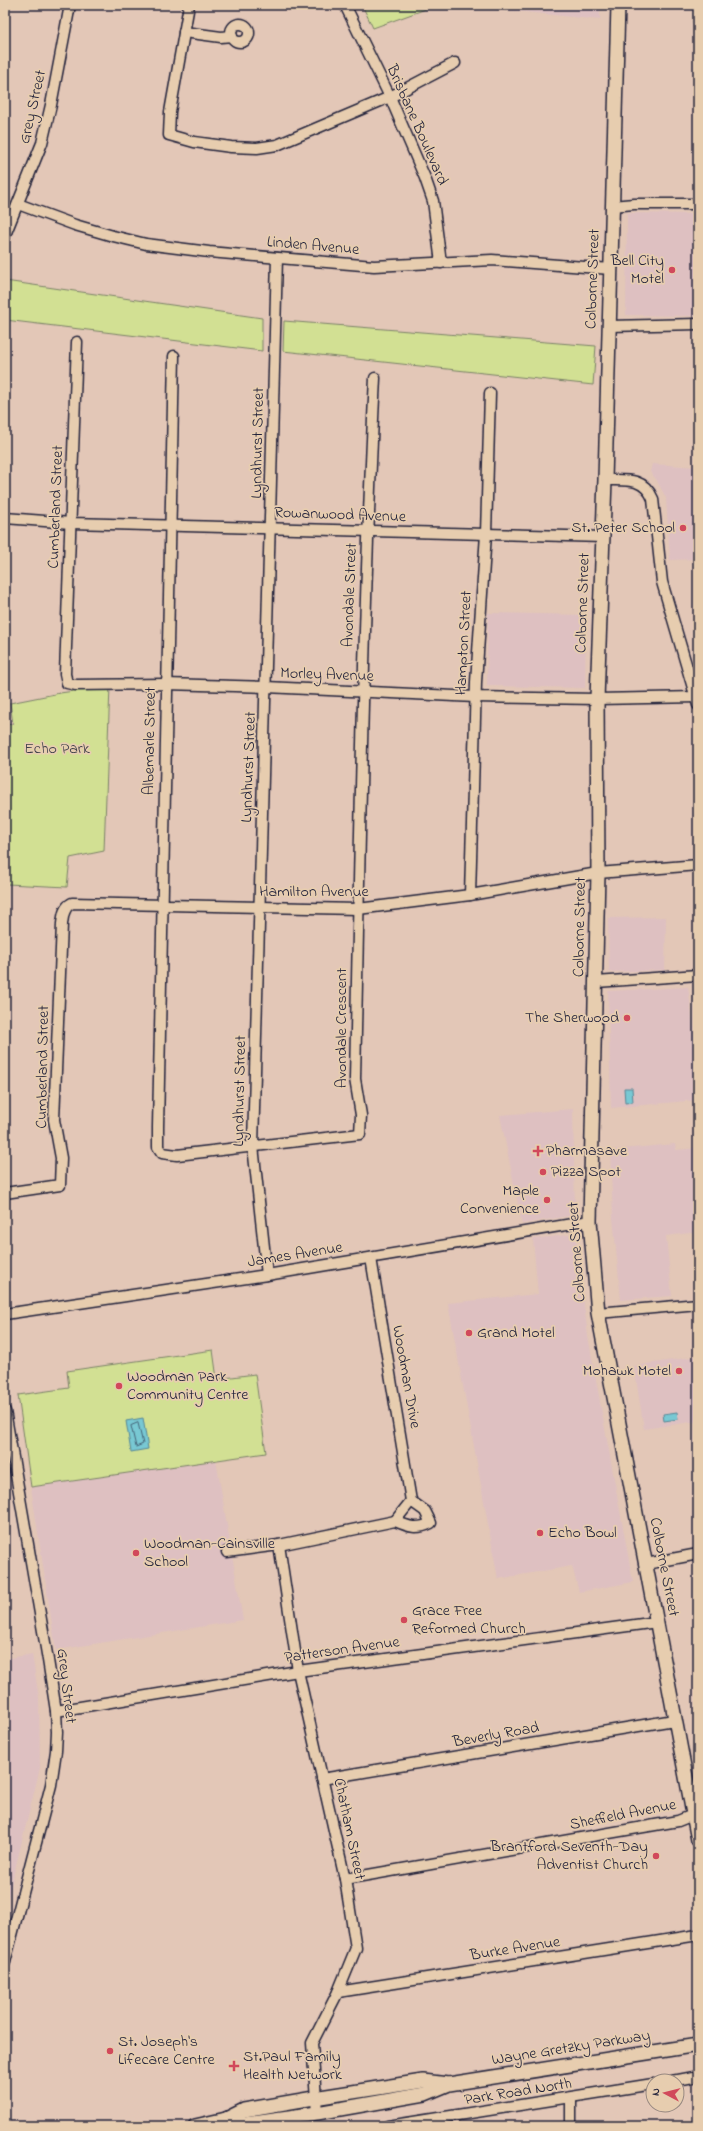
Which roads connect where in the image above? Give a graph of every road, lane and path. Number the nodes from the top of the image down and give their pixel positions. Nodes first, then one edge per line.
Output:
1 (70, 5) edge
2 (189, 5) edge
3 (345, 5) edge
4 (618, 5) edge
5 (184, 32) junction
6 (232, 36) dead end
7 (455, 63) dead end
8 (390, 98) junction
9 (18, 204) junction
10 (698, 204) edge
11 (612, 206) junction
12 (5, 235) edge
13 (277, 258) junction
14 (441, 263) junction
15 (611, 270) junction
16 (698, 324) edge
17 (609, 326) junction
18 (77, 342) dead end
19 (174, 356) dead end
20 (375, 378) dead end
21 (490, 393) dead end
22 (605, 480) junction
23 (5, 518) edge
24 (71, 523) junction
25 (172, 525) junction
26 (271, 528) junction
27 (367, 531) junction
28 (486, 534) junction
29 (603, 537) junction
30 (65, 674) joint
31 (166, 684) junction
32 (266, 687) junction
33 (362, 691) junction
34 (475, 697) junction
35 (596, 699) junction
36 (697, 700) edge
37 (698, 865) edge
38 (598, 873) junction
39 (470, 895) junction
40 (76, 902) joint
41 (161, 905) junction
42 (260, 907) junction
43 (358, 910) junction
44 (698, 975) edge
45 (596, 982) junction
46 (253, 1146) junction
47 (5, 1193) edge
48 (590, 1221) junction
49 (371, 1258) junction
50 (267, 1275) junction
51 (698, 1304) edge
52 (598, 1313) junction
53 (5, 1314) edge
54 (5, 1411) edge
55 (411, 1501) junction
56 (395, 1521) junction
57 (279, 1545) junction
58 (227, 1552) dead end
59 (698, 1554) edge
60 (646, 1564) junction
61 (657, 1622) junction
62 (298, 1671) junction
63 (56, 1711) junction
64 (674, 1720) junction
65 (322, 1779) junction
66 (696, 1815) edge
67 (698, 1840) edge
68 (345, 1879) junction
69 (698, 1935) edge
70 (5, 1962) edge
71 (338, 1992) junction
72 (698, 2045) edge
73 (693, 2077) dead end
74 (685, 2079) edge
75 (449, 2084) junction
76 (645, 2085) edge
77 (314, 2098) junction
78 (571, 2098) junction
79 (317, 2113) junction
80 (226, 2119) junction
81 (442, 2122) edge
82 (195, 2126) edge
83 (388, 2126) edge
84 (571, 2126) edge

1 - 9 street, Grey Street
2 - 5 street
3 - 8 street, Brisbane Boulevard
4 - 11 main road, Colborne Street
5 - 6 street
5 - 8 street
7 - 8 street
8 - 14 street, Brisbane Boulevard
9 - 12 street, Grey Street
9 - 13 street, Linden Avenue
10 - 11 street
11 - 15 main road, Colborne Street
13 - 14 street, Linden Avenue
13 - 26 street, Lyndhurst Street
14 - 15 street, Linden Avenue
15 - 17 main road, Colborne Street
16 - 17 street
17 - 22 main road, Colborne Street
18 - 24 street, Cumberland Street
19 - 25 street, Albemarle Street
20 - 27 street, Avondale Street
21 - 28 street, Hampton Street
22 - 29 main road, Colborne Street
22 - 36 street
23 - 24 street, Rowanwood Avenue
24 - 25 street, Rowanwood Avenue
24 - 30 street, Cumberland Street
25 - 26 street, Rowanwood Avenue
25 - 31 street, Albemarle Street
26 - 27 street, Rowanwood Avenue
26 - 32 street, Lyndhurst Street
27 - 28 street, Rowanwood Avenue
27 - 33 street, Avondale Street
28 - 29 street, Rowanwood Avenue
28 - 34 street, Hampton Street
29 - 35 main road, Colborne Street
30 - 31 street, Morley Avenue
31 - 32 street, Morley Avenue
31 - 41 street, Albemarle Street
32 - 33 street, Morley Avenue
32 - 42 street, Lyndhurst Street
33 - 34 street, Morley Avenue
33 - 43 street, Avondale Street
34 - 35 street, Morley Avenue
34 - 39 street, Hampton Street
35 - 36 street, Morley Avenue
35 - 38 main road, Colborne Street
37 - 38 street, Hamilton Avenue
38 - 39 street, Hamilton Avenue
38 - 45 main road, Colborne Street
39 - 43 street, Hamilton Avenue
40 - 41 street, Hamilton Avenue
40 - 47 street, Cumberland Street
41 - 42 street, Hamilton Avenue
41 - 46 street, Albemarle Street
42 - 43 street, Hamilton Avenue
42 - 46 street, Lyndhurst Street
43 - 46 street, Avondale Crescent
44 - 45 street
45 - 48 main road, Colborne Street
46 - 50 street, Lyndhurst Street
48 - 49 street, James Avenue
48 - 52 main road, Colborne Street
49 - 50 street, James Avenue
49 - 55 street, Woodman Drive
50 - 53 street, James Avenue
51 - 52 street
52 - 60 main road, Colborne Street
54 - 63 street, Grey Street
55 - 56 street
55 - 56 street
56 - 57 street
57 - 58 street
57 - 62 street, Chatham Street
59 - 60 street
60 - 61 main road, Colborne Street
61 - 62 street, Patterson Avenue
61 - 64 main road, Colborne Street
62 - 63 street, Patterson Avenue
62 - 65 street, Chatham Street
63 - 70 street, Grey Street
64 - 65 street, Beverly Road
64 - 66 main road, Colborne Street
65 - 68 street, Chatham Street
66 - 67 main road, Colborne Street
66 - 68 street, Sheffield Avenue
68 - 71 street, Chatham Street
69 - 71 street, Burke Avenue
71 - 77 street, Chatham Street
72 - 75 main road, Wayne Gretzky Parkway
73 - 74 street
75 - 77 main road, Wayne Gretzky Parkway
75 - 79 main road, Wayne Gretzky Parkway
76 - 78 street, Park Road North
77 - 79 street, Chatham Street
77 - 80 main road, Wayne Gretzky Parkway
78 - 81 street, Park Road North
78 - 84 street
79 - 80 main road, Wayne Gretzky Parkway
80 - 82 main road, Wayne Gretzky Parkway
81 - 83 street, Park Road North

